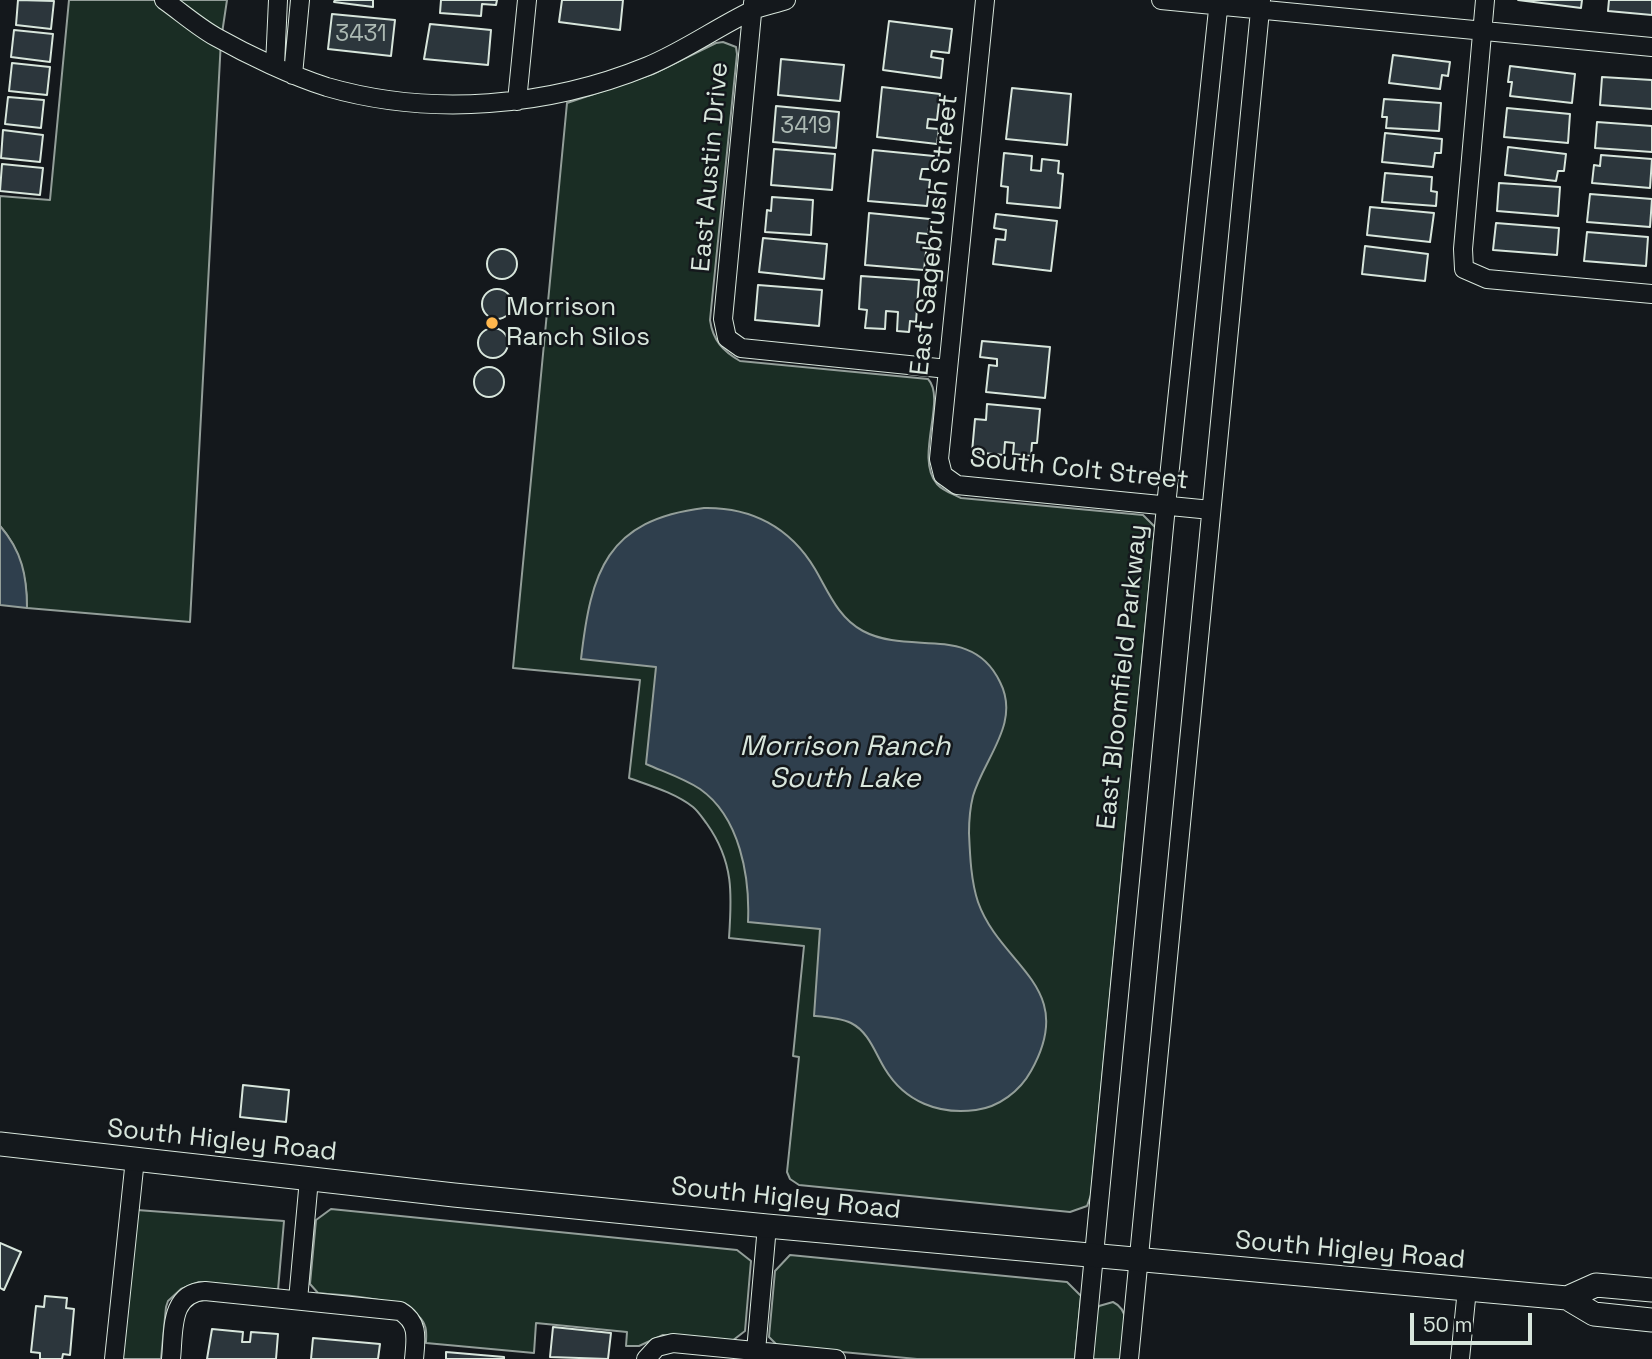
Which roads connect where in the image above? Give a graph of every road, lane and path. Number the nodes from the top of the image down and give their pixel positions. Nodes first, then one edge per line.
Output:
1 (164, 0) edge
2 (278, 0) edge
3 (300, 0) edge
4 (527, 0) edge
5 (786, 0) edge
6 (985, 0) edge
7 (1161, 0) edge
8 (1485, 0) edge
9 (1218, 3) edge
10 (753, 5) edge
11 (1260, 5) edge
12 (1482, 31) junction
13 (1652, 47) edge
14 (275, 65) junction
15 (293, 75) junction
16 (517, 101) junction
17 (1652, 294) edge
18 (948, 369) junction
19 (943, 475) joint
20 (1166, 506) junction
21 (1211, 510) junction
22 (0, 1144) edge
23 (135, 1159) junction
24 (309, 1179) junction
25 (767, 1226) junction
26 (1094, 1257) junction
27 (1138, 1261) junction
28 (1467, 1289) junction
29 (1652, 1290) edge
30 (1567, 1298) junction
31 (298, 1300) junction
32 (1652, 1320) edge
33 (756, 1351) junction
34 (652, 1353) edge
35 (114, 1359) edge
36 (171, 1359) edge
37 (414, 1359) edge
38 (836, 1359) edge
39 (1084, 1359) edge
40 (1129, 1359) edge
41 (1460, 1359) edge

1 - 14 street
2 - 14 street
3 - 15 street
4 - 16 street
5 - 10 street
6 - 18 street, East Sagebrush Street
7 - 9 street
8 - 12 street
9 - 11 street
9 - 20 street, East Bloomfield Parkway
10 - 16 street
10 - 18 street, East Austin Drive
11 - 12 street
11 - 21 street
12 - 13 street
12 - 17 street
14 - 15 street
15 - 16 street
18 - 19 street, East Sagebrush Street
19 - 20 street, South Colt Street
20 - 21 street, South Colt Street
20 - 26 street, East Bloomfield Parkway
21 - 27 street
22 - 23 main road, South Higley Road
23 - 24 main road, South Higley Road
23 - 35 street
24 - 25 main road, South Higley Road
24 - 31 street
25 - 26 main road, South Higley Road
25 - 33 street
26 - 27 main road, South Higley Road
26 - 39 street, East Bloomfield Parkway
27 - 28 main road, South Higley Road
27 - 40 street
28 - 30 main road, South Higley Road
28 - 41 street
29 - 30 main road, South Higley Road
30 - 32 main road, South Higley Road
31 - 36 street
31 - 37 street
33 - 34 street
33 - 38 street

